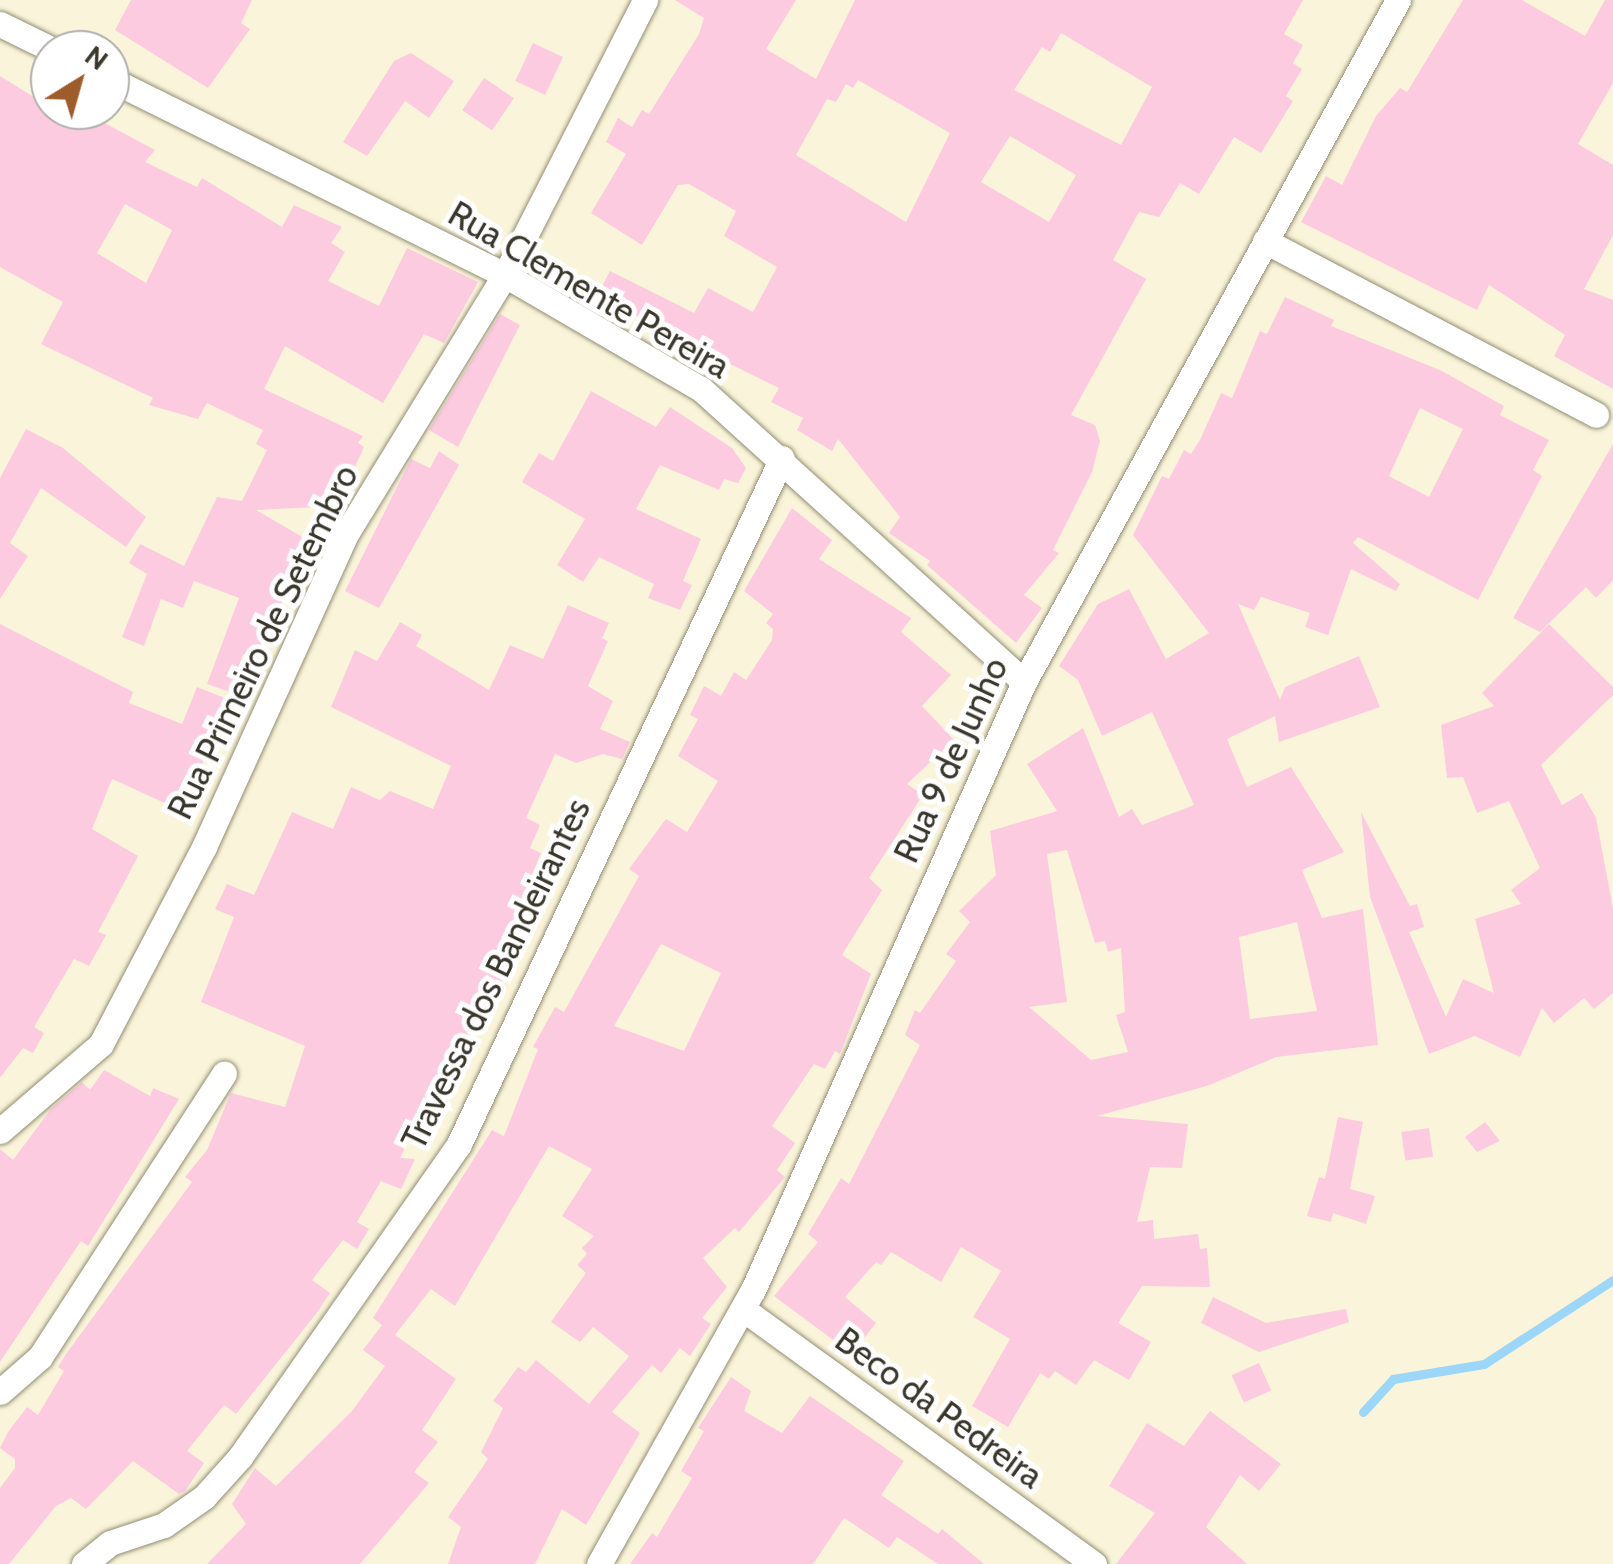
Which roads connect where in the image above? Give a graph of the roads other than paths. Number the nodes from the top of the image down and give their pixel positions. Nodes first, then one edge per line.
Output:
1 (645, 0) edge
2 (1398, 0) edge
3 (0, 24) edge
4 (30, 39) edge
5 (130, 88) edge
6 (1265, 240) junction
7 (506, 274) junction
8 (1596, 415) dead end
9 (782, 458) junction
10 (1024, 682) junction
11 (224, 1074) dead end
12 (0, 1131) edge
13 (742, 1309) junction
14 (0, 1392) edge
15 (84, 1564) edge
16 (599, 1564) edge
17 (1094, 1564) edge

1 - 7 street, Rua Primeiro de Setembro
2 - 6 street, Rua 9 de Junho
3 - 4 street
5 - 7 street, Rua Clemente Pereira
6 - 8 street
6 - 10 street, Rua 9 de Junho
7 - 9 street, Rua Clemente Pereira
7 - 12 street, Rua Primeiro de Setembro
9 - 10 street, Rua Clemente Pereira
9 - 15 street, Travessa dos Bandeirantes
10 - 13 street, Rua 9 de Junho
11 - 14 street
13 - 16 street, Rua 9 de Junho
13 - 17 street, Beco da Pedreira

